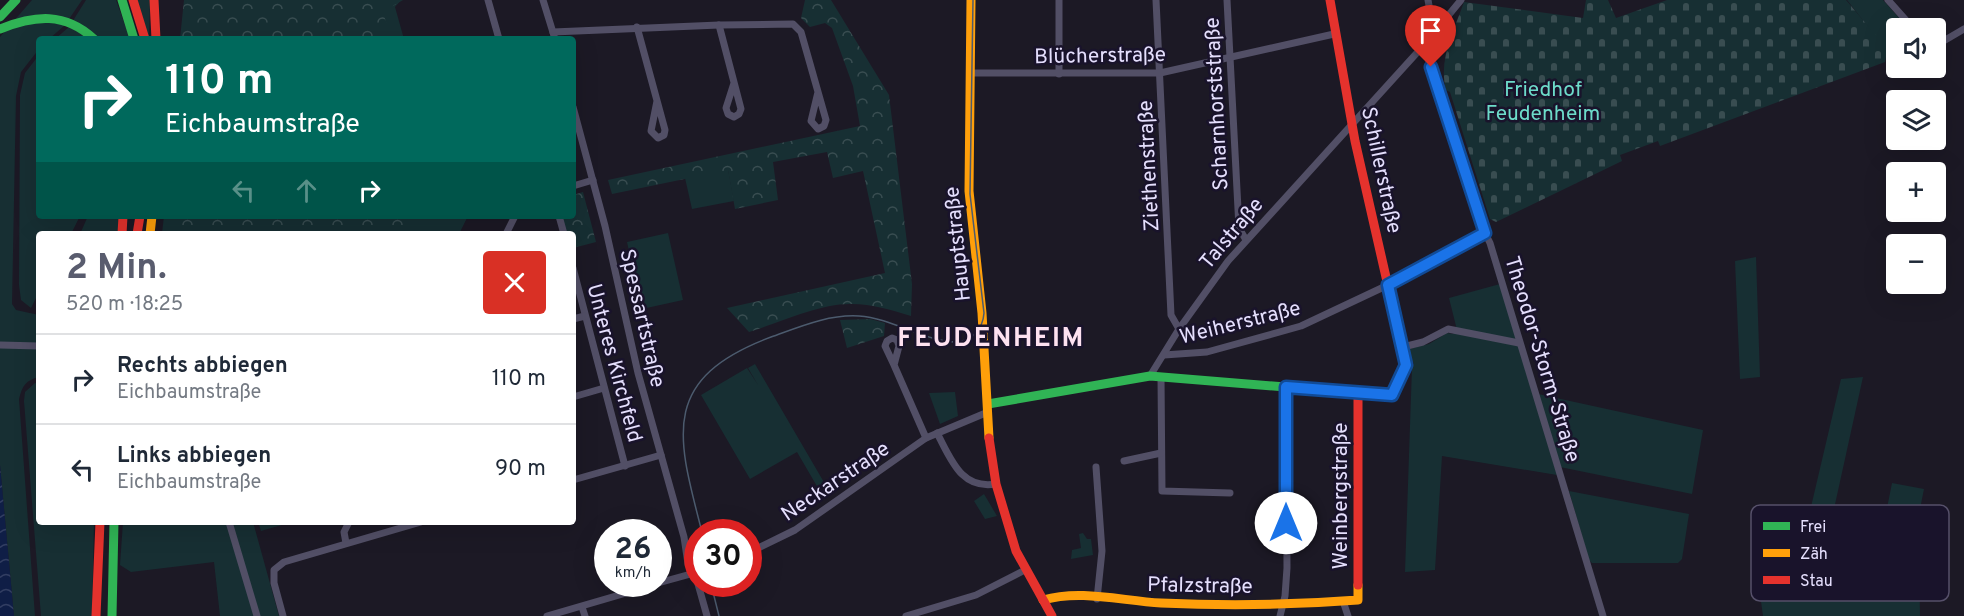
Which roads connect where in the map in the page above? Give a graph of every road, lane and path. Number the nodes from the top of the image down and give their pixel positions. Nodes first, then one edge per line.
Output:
1 (16, 0) edge
2 (122, 0) edge
3 (133, 0) edge
4 (154, 0) edge
5 (488, 0) edge
6 (543, 0) edge
7 (971, 0) edge
8 (1059, 0) edge
9 (1156, 0) edge
10 (1227, 0) edge
11 (1330, 0) edge
12 (1428, 0) edge
13 (1461, 0) edge
14 (1888, 0) edge
15 (0, 17) edge
16 (1904, 18) edge
17 (1441, 24) junction
18 (719, 25) junction
19 (637, 27) junction
20 (0, 28) edge
21 (1964, 29) edge
22 (1334, 34) junction
23 (91, 36) edge
24 (133, 36) edge
25 (144, 36) edge
26 (156, 36) edge
27 (498, 36) edge
28 (554, 36) edge
29 (1946, 40) edge
30 (1424, 45) junction
31 (1231, 58) junction
32 (970, 73) junction
33 (1160, 73) junction
34 (1059, 74) junction
35 (734, 83) dead end
36 (818, 92) dead end
37 (657, 101) dead end
38 (576, 119) edge
39 (1353, 125) junction
40 (592, 180) junction
41 (576, 185) edge
42 (1485, 233) junction
43 (1246, 240) junction
44 (576, 280) edge
45 (1388, 285) junction
46 (585, 316) junction
47 (576, 318) edge
48 (1179, 329) junction
49 (1519, 343) junction
50 (0, 345) edge
51 (36, 346) edge
52 (1403, 347) junction
53 (1164, 355) junction
54 (894, 366) dead end
55 (1150, 376) junction
56 (1161, 377) junction
57 (1286, 387) junction
58 (604, 388) junction
59 (1358, 392) junction
60 (576, 396) edge
61 (988, 408) junction
62 (937, 433) junction
63 (926, 438) junction
64 (1161, 453) junction
65 (661, 455) junction
66 (1124, 461) dead end
67 (625, 465) junction
68 (1096, 467) dead end
69 (576, 479) edge
70 (996, 484) junction
71 (1230, 493) dead end
72 (100, 525) edge
73 (114, 525) edge
74 (230, 525) edge
75 (348, 525) edge
76 (410, 525) edge
77 (684, 537) edge
78 (346, 543) junction
79 (762, 546) edge
80 (1025, 570) junction
81 (614, 597) edge
82 (702, 597) edge
83 (1097, 599) junction
84 (1042, 600) junction
85 (1358, 600) joint
86 (1343, 601) junction
87 (1282, 604) junction
88 (582, 607) junction
89 (96, 616) edge
90 (112, 616) edge
91 (257, 616) edge
92 (283, 616) edge
93 (547, 616) edge
94 (585, 616) edge
95 (707, 616) edge
96 (906, 616) edge
97 (1052, 616) edge
98 (1280, 616) edge
99 (1348, 616) edge
100 (1603, 616) edge

1 - 15 main road
2 - 24 main road
3 - 25 main road
4 - 26 main road
5 - 27 street
6 - 28 street
7 - 32 main road, Hauptstraße
8 - 34 street
9 - 33 street, Ziethenstraße
10 - 31 street, Scharnhorststraße
11 - 22 main road, Schillerstraße
12 - 17 street
13 - 17 street, Talstraße
14 - 16 street
17 - 30 street, Talstraße
18 - 19 street
18 - 35 street
18 - 36 street
19 - 28 street
19 - 37 street
20 - 23 main road
21 - 29 street
22 - 31 street, Blücherstraße
22 - 39 main road, Schillerstraße
30 - 39 street, Talstraße
30 - 42 street, Theodor-Storm-Straße
31 - 33 street, Blücherstraße
31 - 43 street, Scharnhorststraße
32 - 34 street, Blücherstraße
32 - 61 main road, Hauptstraße
33 - 34 street, Blücherstraße
33 - 48 street, Ziethenstraße
38 - 40 street, Spessartstraße
39 - 43 street, Talstraße
39 - 45 main road, Schillerstraße
40 - 41 street
40 - 65 street, Spessartstraße
42 - 45 street, Weiherstraße
42 - 49 street, Theodor-Storm-Straße
43 - 48 street, Talstraße
44 - 46 street, Unteres Kirchfeld
45 - 52 main road, Schillerstraße
45 - 53 street, Weiherstraße
46 - 47 street
46 - 58 street, Unteres Kirchfeld
48 - 53 street, Talstraße
49 - 52 street
49 - 100 street, Theodor-Storm-Straße
50 - 51 street
52 - 59 main road, Schillerstraße
53 - 55 street, Talstraße
54 - 63 street
55 - 56 main road
55 - 61 main road
56 - 57 main road
56 - 64 street
57 - 59 main road
57 - 87 street
58 - 60 street
58 - 67 street, Unteres Kirchfeld
59 - 85 main road, Weinbergstraße
61 - 62 street, Neckarstraße
61 - 70 main road, Hauptstraße
62 - 63 street, Neckarstraße
62 - 70 street
63 - 79 street, Neckarstraße
64 - 66 street
64 - 71 street
65 - 67 street
65 - 77 street, Spessartstraße
67 - 69 street
68 - 83 street
70 - 80 main road, Hauptstraße
72 - 89 main road
73 - 90 main road
74 - 91 street
75 - 78 street
76 - 78 street
78 - 92 street
80 - 84 main road, Hauptstraße
80 - 96 street
81 - 88 street
82 - 95 street, Spessartstraße
83 - 84 main road, Pfalzstraße
83 - 87 main road, Pfalzstraße
84 - 97 main road, Hauptstraße
85 - 86 main road, Pfalzstraße
86 - 87 main road, Pfalzstraße
86 - 99 street
87 - 98 street
88 - 93 street
88 - 94 street

